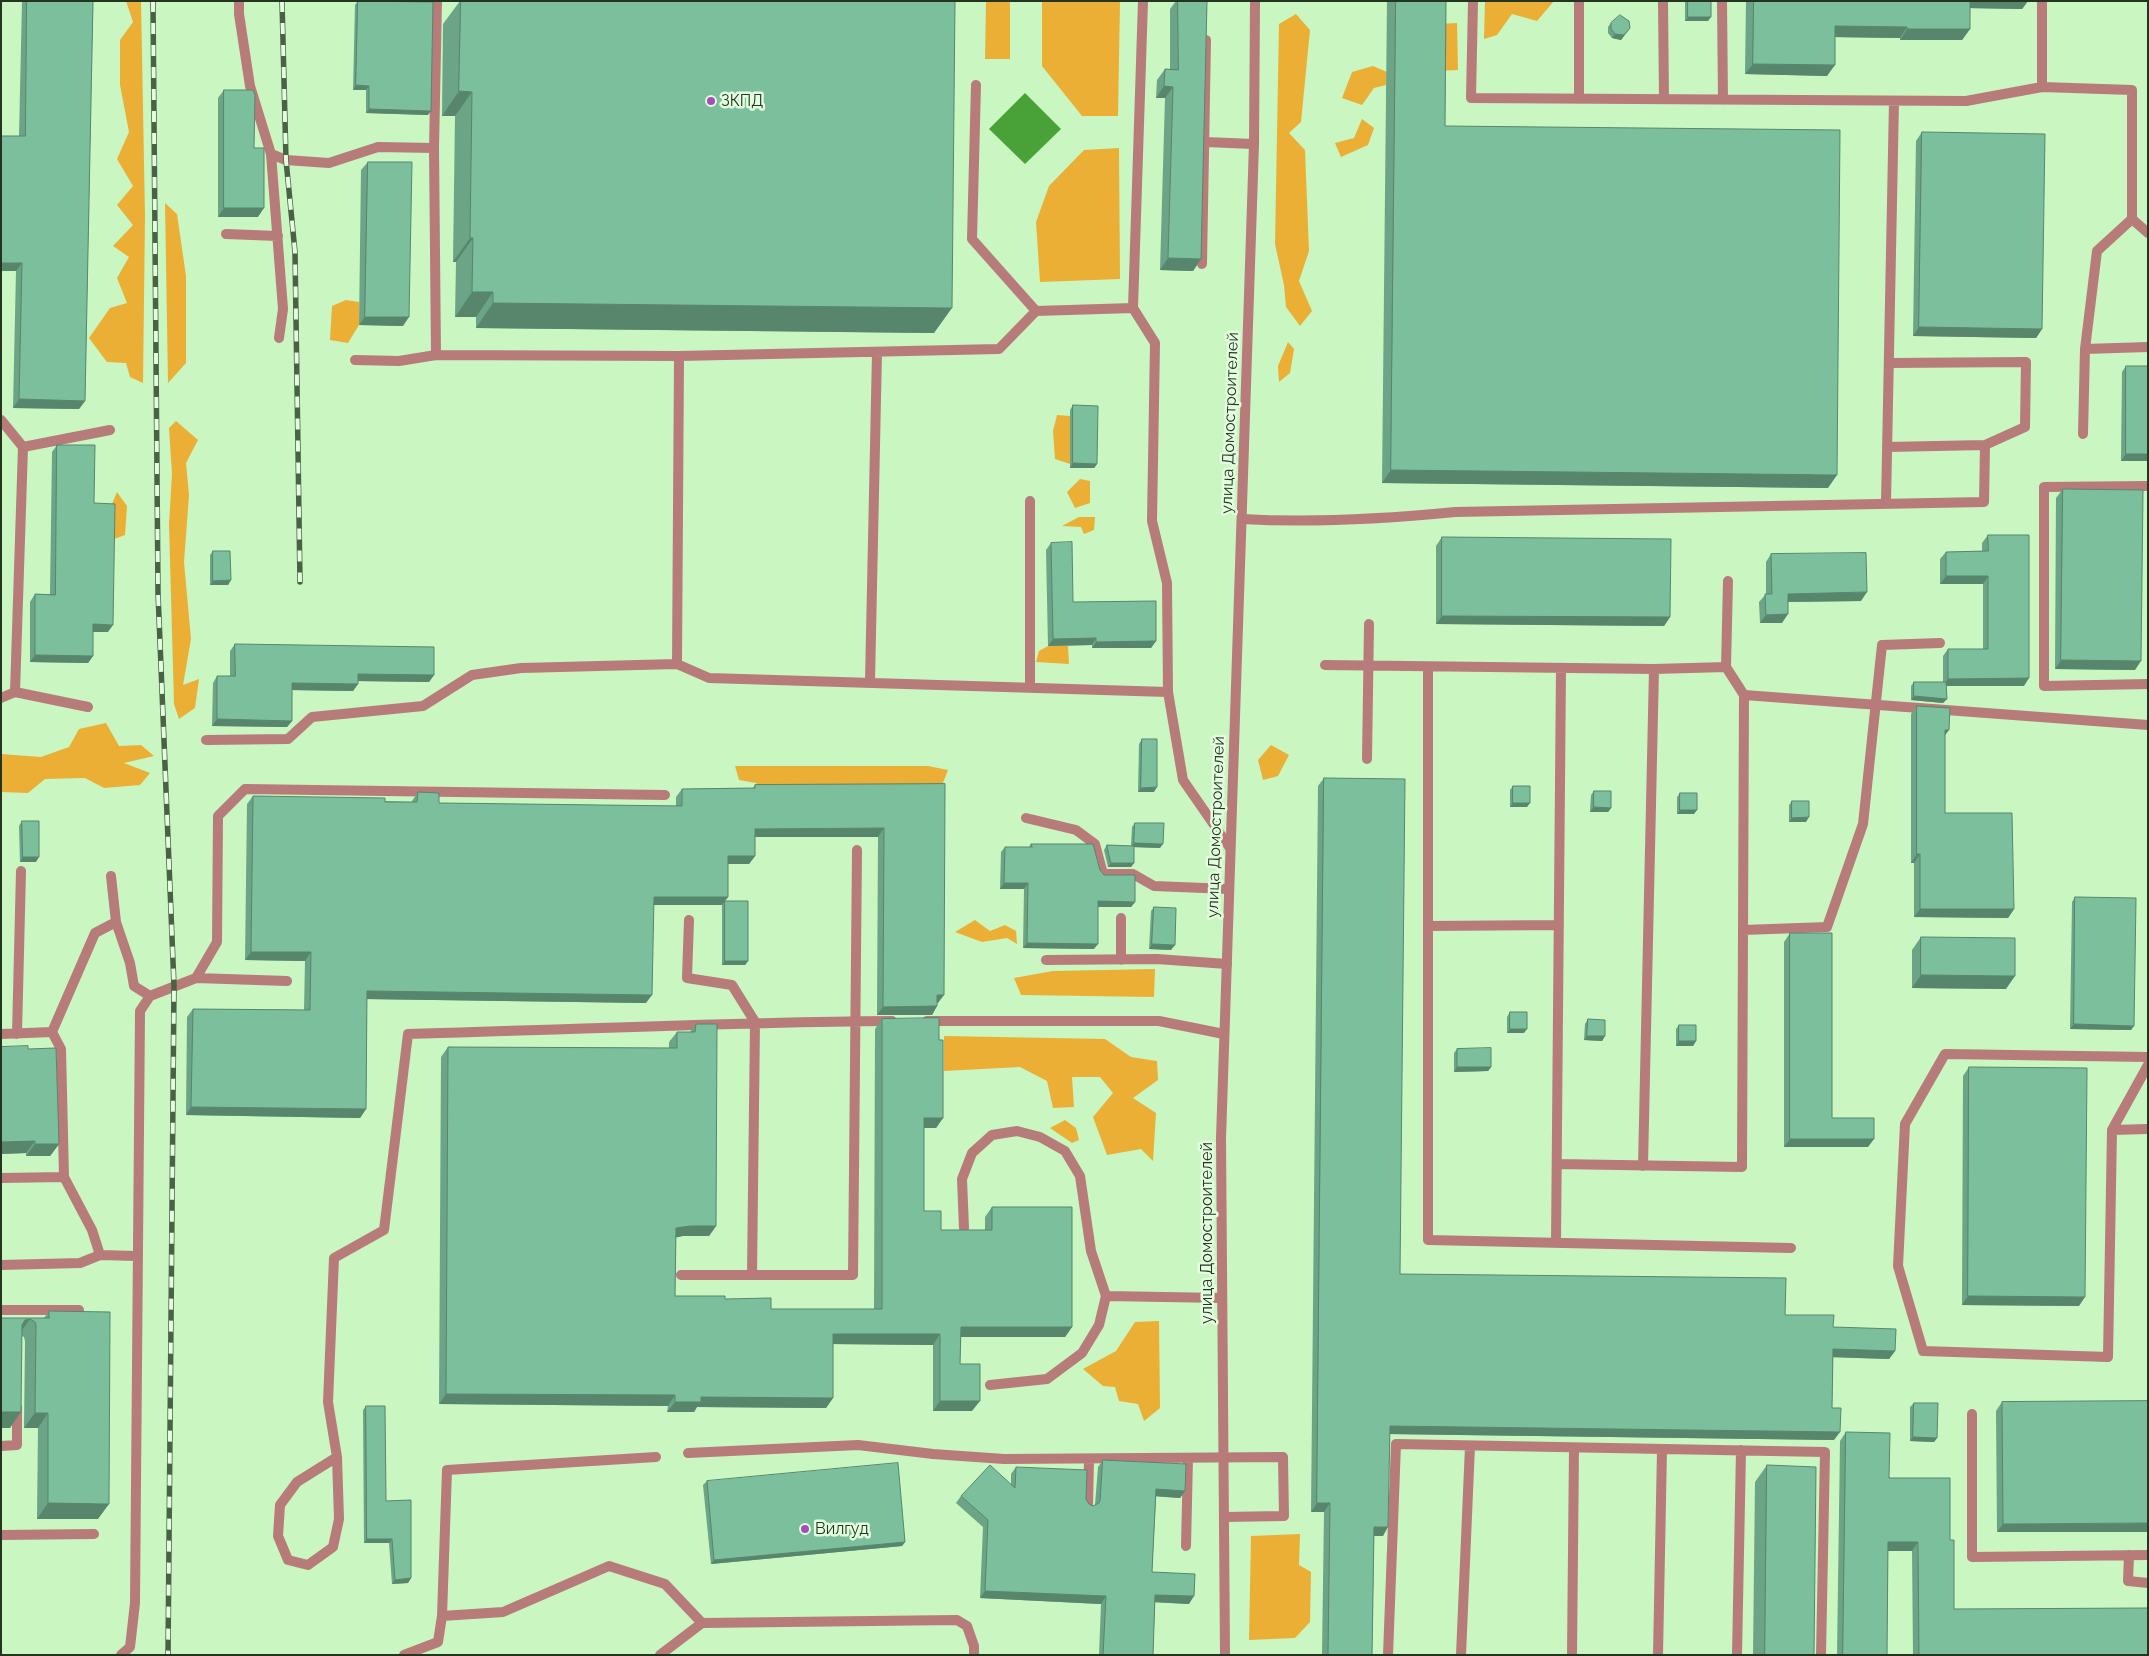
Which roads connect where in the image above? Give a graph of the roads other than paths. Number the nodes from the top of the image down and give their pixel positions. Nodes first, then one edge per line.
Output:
1 (239, 1) edge
2 (437, 1) edge
3 (1143, 1) edge
4 (1255, 1) edge
5 (1473, 1) edge
6 (1579, 1) edge
7 (1664, 1) edge
8 (1722, 1) edge
9 (2042, 1) edge
10 (1206, 29) edge
11 (976, 85) dead end
12 (2042, 87) junction
13 (1579, 99) junction
14 (1664, 99) junction
15 (1723, 100) junction
16 (1894, 101) junction
17 (1205, 142) junction
18 (1254, 144) junction
19 (434, 148) junction
20 (271, 154) junction
21 (2132, 219) junction
22 (2148, 233) edge
23 (226, 234) dead end
24 (278, 236) junction
25 (1202, 264) edge
26 (1133, 308) junction
27 (1036, 312) junction
28 (279, 338) dead end
29 (2148, 346) edge
30 (2086, 349) junction
31 (877, 352) junction
32 (436, 355) junction
33 (679, 356) junction
34 (355, 360) dead end
35 (1889, 363) junction
36 (1, 420) edge
37 (110, 430) dead end
38 (2083, 434) dead end
39 (1985, 445) junction
40 (23, 447) junction
41 (1887, 447) junction
42 (2148, 486) edge
43 (1030, 501) dead end
44 (1886, 503) junction
45 (1242, 520) junction
46 (1728, 581) dead end
47 (1369, 624) dead end
48 (1940, 643) dead end
49 (677, 664) junction
50 (1324, 665) dead end
51 (1369, 666) junction
52 (1428, 667) junction
53 (1726, 667) junction
54 (1561, 668) junction
55 (1654, 668) junction
56 (870, 681) junction
57 (2148, 684) edge
58 (1030, 687) junction
59 (15, 692) junction
60 (1168, 692) junction
61 (1744, 695) junction
62 (1, 698) edge
63 (1874, 704) junction
64 (88, 707) dead end
65 (2148, 725) edge
66 (206, 740) dead end
67 (1367, 759) dead end
68 (665, 795) dead end
69 (1026, 818) dead end
70 (1230, 848) junction
71 (857, 850) dead end
72 (21, 871) dead end
73 (111, 876) dead end
74 (1229, 889) junction
75 (1121, 918) dead end
76 (689, 920) dead end
77 (116, 922) junction
78 (1559, 925) junction
79 (1428, 926) junction
80 (1743, 930) junction
81 (1046, 960) dead end
82 (1121, 960) junction
83 (1226, 964) junction
84 (196, 978) junction
85 (287, 981) dead end
86 (150, 996) junction
87 (755, 1022) junction
88 (856, 1022) junction
89 (52, 1032) junction
90 (1, 1034) edge
91 (17, 1034) junction
92 (1224, 1034) junction
93 (2148, 1057) edge
94 (2148, 1065) edge
95 (2148, 1129) edge
96 (2112, 1130) junction
97 (1557, 1164) junction
98 (1643, 1166) junction
99 (64, 1177) junction
100 (1, 1178) edge
101 (964, 1228) edge
102 (1556, 1243) junction
103 (1791, 1248) dead end
104 (100, 1255) junction
105 (136, 1256) junction
106 (1, 1265) edge
107 (682, 1275) dead end
108 (752, 1275) junction
109 (1106, 1296) junction
110 (1222, 1298) junction
111 (1, 1310) edge
112 (79, 1310) edge
113 (990, 1385) dead end
114 (17, 1398) edge
115 (1972, 1414) dead end
116 (1, 1446) edge
117 (1470, 1446) junction
118 (1574, 1448) junction
119 (1662, 1449) junction
120 (1741, 1450) junction
121 (688, 1453) dead end
122 (656, 1456) dead end
123 (337, 1457) junction
124 (1224, 1457) junction
125 (1188, 1458) junction
126 (1089, 1459) junction
127 (1088, 1506) edge
128 (1224, 1517) junction
129 (94, 1534) dead end
130 (1, 1535) edge
131 (1186, 1546) dead end
132 (2129, 1555) junction
133 (2148, 1555) edge
134 (2148, 1583) edge
135 (442, 1616) junction
136 (702, 1623) junction
137 (121, 1655) edge
138 (404, 1655) edge
139 (660, 1655) edge
140 (974, 1655) edge
141 (1225, 1655) edge
142 (1388, 1655) edge
143 (1461, 1655) edge
144 (1572, 1655) edge
145 (1658, 1655) edge
146 (1737, 1655) edge
147 (1821, 1655) edge

1 - 20 street
2 - 19 street
3 - 26 street
4 - 18 street, улица Домостроителей
5 - 13 street
6 - 13 street
7 - 14 street
8 - 15 street
9 - 12 street
10 - 17 street
11 - 27 street
12 - 16 street
12 - 21 street
13 - 14 street
14 - 15 street
15 - 16 street
16 - 35 street
17 - 18 street
17 - 25 street
18 - 45 street, улица Домостроителей
19 - 20 street
19 - 32 street
20 - 24 street
21 - 22 street
21 - 30 street
23 - 24 street
24 - 28 street
26 - 27 street
26 - 60 street
27 - 31 street
29 - 30 street
30 - 38 street
31 - 33 street
31 - 56 street
32 - 33 street
32 - 34 street
33 - 49 street
35 - 39 street
35 - 41 street
36 - 40 street
37 - 40 street
39 - 41 street
39 - 44 street
40 - 59 street
41 - 44 street
42 - 57 street
43 - 58 street
44 - 45 street
45 - 70 street, улица Домостроителей
46 - 53 street
47 - 51 street
48 - 63 street
49 - 56 street
49 - 66 street
50 - 51 street
51 - 52 street
51 - 67 street
52 - 54 street
52 - 79 street
53 - 55 street
53 - 61 street
54 - 55 street
54 - 78 street
55 - 98 street
56 - 58 street
58 - 60 street
59 - 62 street
59 - 64 street
60 - 70 street
61 - 63 street
61 - 80 street
63 - 65 street
63 - 80 street
68 - 84 street
69 - 74 street
70 - 74 street, улица Домостроителей
71 - 88 street
72 - 91 street
73 - 77 street
74 - 83 street, улица Домостроителей
75 - 82 street
76 - 87 street
77 - 86 street
77 - 89 street
78 - 79 street
78 - 97 street
79 - 102 street
80 - 98 street
81 - 82 street
82 - 83 street
83 - 92 street, улица Домостроителей
84 - 85 street
84 - 86 street
86 - 105 street
87 - 88 street
87 - 108 street
87 - 123 street
88 - 92 street
88 - 108 street
89 - 91 street
89 - 99 street
90 - 91 street
92 - 110 street, улица Домостроителей
93 - 96 street
94 - 96 street
95 - 96 street
97 - 98 street
97 - 102 street
99 - 100 street
99 - 104 street
101 - 109 street
102 - 103 street
104 - 105 street
104 - 106 street
105 - 137 street
107 - 108 street
109 - 110 street
109 - 113 street
110 - 124 street, улица Домостроителей
111 - 112 street
114 - 116 street
115 - 132 street
117 - 118 street
117 - 142 street
117 - 143 street
118 - 119 street
118 - 144 street
119 - 120 street
119 - 145 street
120 - 146 street
120 - 147 street
121 - 126 street
122 - 135 street
123 - 123 street
124 - 125 street
124 - 128 street, улица Домостроителей
124 - 128 street
125 - 126 street
125 - 131 street
126 - 127 street
128 - 141 street, улица Домостроителей
129 - 130 street
132 - 133 street
132 - 134 street
135 - 136 street
135 - 138 street
136 - 139 street
136 - 140 street

